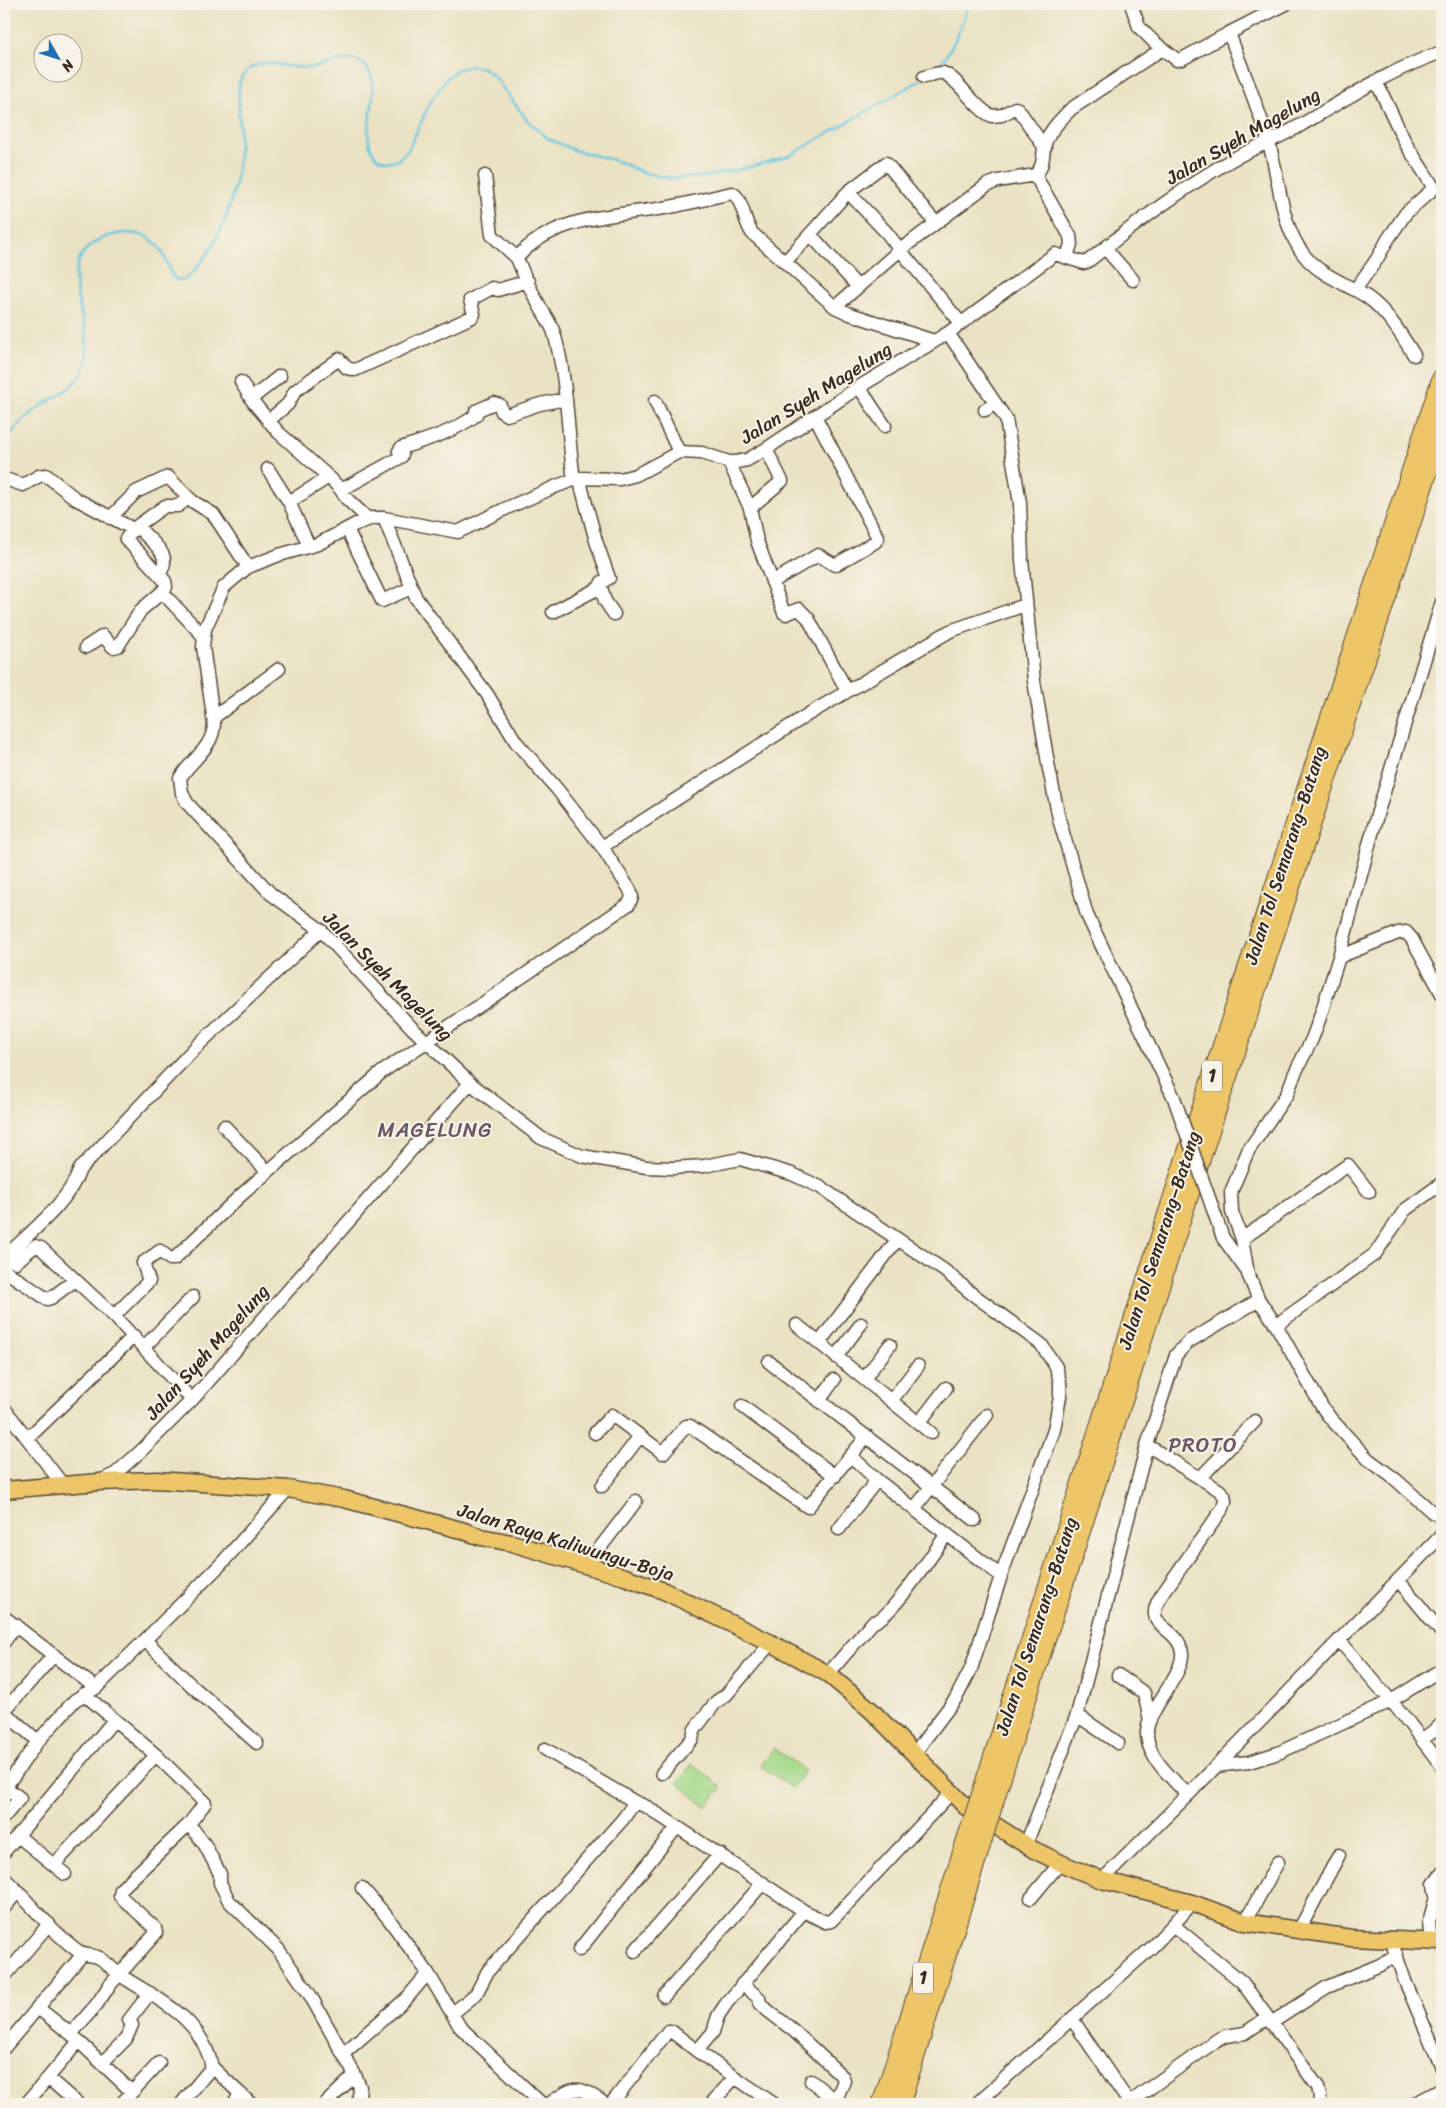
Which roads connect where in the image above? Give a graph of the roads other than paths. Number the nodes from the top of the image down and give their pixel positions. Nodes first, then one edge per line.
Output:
1 (1130, 4) edge
2 (1286, 4) edge
3 (1229, 33) junction
4 (1162, 49) junction
5 (1442, 52) edge
6 (929, 76) dead end
7 (1376, 81) junction
8 (1269, 141) junction
9 (1045, 148) junction
10 (1035, 175) junction
11 (485, 176) dead end
12 (848, 192) junction
13 (935, 222) junction
14 (810, 234) junction
15 (1105, 248) junction
16 (900, 250) junction
17 (1067, 257) junction
18 (518, 258) junction
19 (785, 262) junction
20 (1133, 280) dead end
21 (528, 281) junction
22 (858, 287) junction
23 (1355, 290) junction
24 (835, 307) junction
25 (961, 323) junction
26 (948, 333) junction
27 (934, 341) junction
28 (1414, 355) dead end
29 (280, 376) dead end
30 (1442, 378) edge
31 (241, 382) dead end
32 (859, 387) junction
33 (251, 399) junction
34 (566, 399) junction
35 (656, 401) dead end
36 (815, 416) junction
37 (268, 421) junction
38 (885, 426) dead end
39 (1442, 429) edge
40 (766, 449) junction
41 (679, 452) junction
42 (729, 462) junction
43 (268, 469) dead end
44 (329, 477) junction
45 (5, 479) dead end
46 (576, 479) junction
47 (342, 490) junction
48 (188, 498) junction
49 (289, 502) junction
50 (750, 508) junction
51 (110, 518) junction
52 (384, 518) junction
53 (368, 519) junction
54 (132, 529) junction
55 (347, 529) junction
56 (309, 546) junction
57 (248, 567) junction
58 (159, 575) junction
59 (772, 582) junction
60 (601, 587) junction
61 (411, 588) junction
62 (162, 592) junction
63 (1442, 602) edge
64 (1025, 605) junction
65 (553, 612) dead end
66 (614, 614) dead end
67 (204, 637) junction
68 (86, 647) dead end
69 (278, 669) dead end
70 (847, 691) junction
71 (213, 718) junction
72 (602, 847) junction
73 (320, 930) junction
74 (1339, 957) junction
75 (1442, 994) edge
76 (427, 1043) junction
77 (470, 1083) junction
78 (224, 1126) dead end
79 (268, 1172) junction
80 (1442, 1183) edge
81 (1369, 1192) dead end
82 (1242, 1239) junction
83 (897, 1240) junction
84 (4, 1258) edge
85 (4, 1270) edge
86 (1248, 1274) junction
87 (74, 1281) junction
88 (193, 1297) dead end
89 (1259, 1300) junction
90 (114, 1316) junction
91 (861, 1324) dead end
92 (797, 1325) dead end
93 (1276, 1325) junction
94 (134, 1336) junction
95 (819, 1343) junction
96 (890, 1345) dead end
97 (144, 1347) junction
98 (836, 1356) junction
99 (769, 1362) dead end
100 (918, 1366) dead end
101 (864, 1379) junction
102 (834, 1380) dead end
103 (946, 1388) dead end
104 (192, 1400) junction
105 (819, 1401) junction
106 (891, 1401) junction
107 (742, 1406) dead end
108 (4, 1408) edge
109 (987, 1415) dead end
110 (1255, 1421) dead end
111 (919, 1423) junction
112 (595, 1433) dead end
113 (932, 1433) dead end
114 (640, 1436) junction
115 (867, 1436) junction
116 (28, 1438) junction
117 (1147, 1445) junction
118 (851, 1456) junction
119 (835, 1476) junction
120 (1201, 1477) junction
121 (877, 1480) junction
122 (99, 1482) junction
123 (63, 1485) junction
124 (602, 1486) dead end
125 (932, 1486) junction
126 (288, 1489) junction
127 (4, 1490) edge
128 (636, 1502) dead end
129 (914, 1509) junction
130 (1442, 1517) edge
131 (975, 1520) dead end
132 (839, 1529) dead end
133 (947, 1534) junction
134 (1442, 1535) edge
135 (586, 1566) junction
136 (1000, 1576) junction
137 (1399, 1581) junction
138 (4, 1617) edge
139 (16, 1625) junction
140 (1442, 1633) edge
141 (145, 1640) junction
142 (1339, 1640) junction
143 (4, 1642) edge
144 (771, 1642) junction
145 (54, 1655) junction
146 (1442, 1669) edge
147 (828, 1674) junction
148 (1118, 1675) dead end
149 (96, 1688) junction
150 (84, 1694) junction
151 (1391, 1701) junction
152 (4, 1711) edge
153 (1077, 1715) junction
154 (114, 1720) junction
155 (1150, 1720) junction
156 (1442, 1724) edge
157 (1422, 1740) junction
158 (38, 1741) junction
159 (257, 1742) dead end
160 (1118, 1743) dead end
161 (545, 1749) dead end
162 (156, 1755) junction
163 (913, 1755) junction
164 (1216, 1766) junction
165 (1442, 1766) edge
166 (662, 1773) dead end
167 (994, 1779) junction
168 (5, 1787) edge
169 (951, 1793) junction
170 (1188, 1795) junction
171 (20, 1798) junction
172 (635, 1802) junction
173 (38, 1812) junction
174 (4, 1817) edge
175 (189, 1824) junction
176 (677, 1827) junction
177 (18, 1836) junction
178 (1026, 1844) junction
179 (4, 1852) edge
180 (720, 1854) junction
181 (970, 1854) junction
182 (1340, 1856) dead end
183 (1278, 1862) dead end
184 (1060, 1863) junction
185 (54, 1865) junction
186 (1442, 1873) edge
187 (65, 1874) dead end
188 (4, 1878) edge
189 (1102, 1880) junction
190 (763, 1883) junction
191 (362, 1888) dead end
192 (18, 1891) junction
193 (1031, 1898) dead end
194 (1192, 1904) junction
195 (4, 1908) edge
196 (804, 1911) junction
197 (1244, 1922) junction
198 (49, 1924) junction
199 (1173, 1925) junction
200 (1299, 1930) junction
201 (1437, 1943) edge
202 (1394, 1948) junction
203 (579, 1950) dead end
204 (635, 1951) dead end
205 (83, 1954) junction
206 (428, 1973) junction
207 (119, 1974) junction
208 (4, 1978) edge
209 (742, 1984) junction
210 (150, 1993) junction
211 (664, 1996) dead end
212 (38, 2008) junction
213 (453, 2013) junction
214 (1072, 2019) junction
215 (1269, 2021) junction
216 (75, 2038) junction
217 (4, 2048) edge
218 (697, 2051) junction
219 (343, 2054) junction
220 (102, 2063) junction
221 (159, 2063) dead end
222 (212, 2067) junction
223 (1442, 2068) edge
224 (355, 2075) junction
225 (48, 2078) junction
226 (734, 2078) junction
227 (811, 2081) dead end
228 (1442, 2089) edge
229 (132, 2092) junction
230 (237, 2099) edge
231 (1321, 2102) edge
232 (835, 2103) edge
233 (26, 2104) edge
234 (78, 2104) edge
235 (121, 2104) edge
236 (181, 2104) edge
237 (251, 2104) edge
238 (325, 2104) edge
239 (358, 2104) edge
240 (542, 2104) edge
241 (549, 2104) edge
242 (606, 2104) edge
243 (610, 2104) edge
244 (711, 2104) edge
245 (774, 2104) edge
246 (882, 2104) edge
247 (900, 2104) edge
248 (976, 2104) edge
249 (1129, 2104) edge
250 (1414, 2104) edge

1 - 4 street
2 - 3 street
3 - 4 street
3 - 8 street
4 - 9 street
5 - 7 street, Jalan Syeh Magelung
6 - 9 street
7 - 8 street, Jalan Syeh Magelung
7 - 23 street
8 - 15 street, Jalan Syeh Magelung
8 - 23 street
9 - 10 street
10 - 13 street
10 - 17 street
11 - 18 street
12 - 13 street
12 - 14 street
12 - 16 street
13 - 16 street
14 - 19 street
14 - 22 street
15 - 17 street, Jalan Syeh Magelung
15 - 20 street
16 - 22 street
16 - 25 street
17 - 25 street, Jalan Syeh Magelung
18 - 19 street
18 - 21 street
19 - 24 street
21 - 34 street
21 - 37 street
22 - 24 street
23 - 28 street
24 - 27 street
25 - 26 street, Jalan Syeh Magelung
26 - 27 street, Jalan Syeh Magelung
26 - 64 street
27 - 32 street, Jalan Syeh Magelung
29 - 33 street
30 - 167 highway, Jalan Tol Semarang–Batang / 1
31 - 33 street
32 - 36 street, Jalan Syeh Magelung
32 - 38 street
33 - 37 street
34 - 46 street
34 - 47 street
35 - 41 street
36 - 40 street, Jalan Syeh Magelung
36 - 59 street
37 - 44 street
39 - 167 highway, Jalan Tol Semarang–Batang / 1
40 - 42 street, Jalan Syeh Magelung
40 - 50 street
41 - 42 street, Jalan Syeh Magelung
41 - 46 street, Jalan Syeh Magelung
42 - 50 street
43 - 49 street
44 - 47 street
44 - 49 street
45 - 51 street
46 - 52 street, Jalan Syeh Magelung
46 - 60 street
47 - 53 street
48 - 51 street
48 - 54 street
48 - 57 street
49 - 56 street
50 - 59 street
51 - 54 street
52 - 53 street, Jalan Syeh Magelung
52 - 61 street
53 - 55 street, Jalan Syeh Magelung
54 - 58 street
54 - 58 street
55 - 56 street, Jalan Syeh Magelung
55 - 61 street
56 - 57 street, Jalan Syeh Magelung
57 - 67 street, Jalan Syeh Magelung
58 - 62 street
59 - 70 street
60 - 65 street
60 - 66 street
61 - 72 street
62 - 67 street
62 - 68 street
63 - 74 street
64 - 70 street
64 - 86 street, bridge
67 - 71 street, Jalan Syeh Magelung
69 - 71 street
70 - 72 street
71 - 73 street, Jalan Syeh Magelung
72 - 76 street
73 - 76 street, Jalan Syeh Magelung
73 - 84 street
74 - 75 street
74 - 82 street
76 - 77 street, Jalan Syeh Magelung
76 - 79 street
77 - 83 street
77 - 104 street, Jalan Syeh Magelung
78 - 79 street
79 - 90 street
80 - 93 street
81 - 82 street
82 - 86 street
83 - 95 street
83 - 136 street
84 - 87 street
85 - 87 street
86 - 89 street
87 - 90 street
88 - 97 street
89 - 93 street
89 - 117 street
90 - 94 street
91 - 98 street
92 - 95 street
93 - 130 street
94 - 97 street
94 - 116 street
95 - 98 street
96 - 101 street
97 - 104 street
98 - 101 street
99 - 105 street
100 - 106 street
101 - 106 street
102 - 105 street
103 - 111 street
104 - 122 street, Jalan Syeh Magelung
105 - 115 street
106 - 111 street
107 - 119 street
108 - 116 street
109 - 125 street
110 - 120 street
111 - 113 street
112 - 114 street
114 - 119 street
114 - 124 street
115 - 118 street
115 - 125 street
116 - 123 street
117 - 120 street
117 - 153 street
118 - 119 street
118 - 121 street
120 - 155 street
121 - 129 street
121 - 132 street
122 - 123 main road, Jalan Raya Kaliwungu-Boja
122 - 126 main road, Jalan Raya Kaliwungu-Boja
123 - 127 main road, Jalan Raya Kaliwungu-Boja
125 - 129 street
125 - 131 street
126 - 135 main road, Jalan Raya Kaliwungu-Boja
126 - 141 street
128 - 135 street
129 - 133 street
133 - 136 street
133 - 147 street
134 - 137 street
135 - 144 main road, Jalan Raya Kaliwungu-Boja
136 - 163 street
137 - 140 street
137 - 142 street
138 - 139 street
139 - 143 street
139 - 145 street
141 - 149 street
141 - 159 street
142 - 151 street
142 - 164 street
144 - 147 main road, Jalan Raya Kaliwungu-Boja
144 - 166 street
145 - 149 street
145 - 152 street
146 - 151 street
147 - 163 main road, Jalan Raya Kaliwungu-Boja
148 - 155 street
149 - 150 street
150 - 154 street
150 - 158 street
151 - 157 street
151 - 164 street
152 - 158 street
153 - 160 street
153 - 178 street
154 - 162 street
154 - 173 street
155 - 170 street
156 - 157 street
157 - 165 street
158 - 168 street
161 - 172 street
162 - 175 street
162 - 185 street
163 - 169 main road, Jalan Raya Kaliwungu-Boja
164 - 170 street
167 - 181 highway, Jalan Tol Semarang–Batang / 1, bridge
168 - 171 street
169 - 178 main road, Jalan Raya Kaliwungu-Boja
169 - 196 street
170 - 189 street
171 - 173 street
171 - 174 street
172 - 176 street
172 - 213 street
173 - 177 street
175 - 207 street
175 - 219 street
176 - 180 street
176 - 203 street
177 - 179 street
177 - 185 street
178 - 184 main road, Jalan Raya Kaliwungu-Boja
180 - 190 street
180 - 204 street
181 - 246 highway, Jalan Tol Semarang–Batang / 1
181 - 247 highway, Jalan Tol Semarang–Batang / 1
182 - 200 street
183 - 197 street
184 - 189 main road, Jalan Raya Kaliwungu-Boja
184 - 193 street
185 - 187 street
186 - 201 street
188 - 192 street
189 - 194 main road, Jalan Raya Kaliwungu-Boja
190 - 196 street
190 - 211 street
191 - 206 street
192 - 195 street
192 - 198 street
194 - 197 main road, Jalan Raya Kaliwungu-Boja
194 - 199 street
196 - 209 street
197 - 200 main road, Jalan Raya Kaliwungu-Boja
198 - 205 street
198 - 208 street
199 - 214 street
199 - 215 street
200 - 202 main road, Jalan Raya Kaliwungu-Boja
201 - 202 main road, Jalan Raya Kaliwungu-Boja
202 - 215 street
202 - 223 street
205 - 207 street
205 - 212 street
206 - 213 street
206 - 219 street
207 - 210 street
207 - 216 street
209 - 218 street
209 - 232 street
210 - 220 street
210 - 222 street
212 - 216 street
212 - 217 street
213 - 240 street
214 - 248 street
214 - 249 street
215 - 231 street
215 - 249 street
216 - 220 street
216 - 225 street
218 - 226 street
218 - 243 street
219 - 224 street
220 - 229 street
221 - 229 street
222 - 230 street
222 - 236 street
224 - 238 street
224 - 239 street
225 - 233 street
225 - 234 street
226 - 244 street
226 - 245 street
227 - 232 street
228 - 250 street
229 - 235 street
230 - 237 street
241 - 242 street

